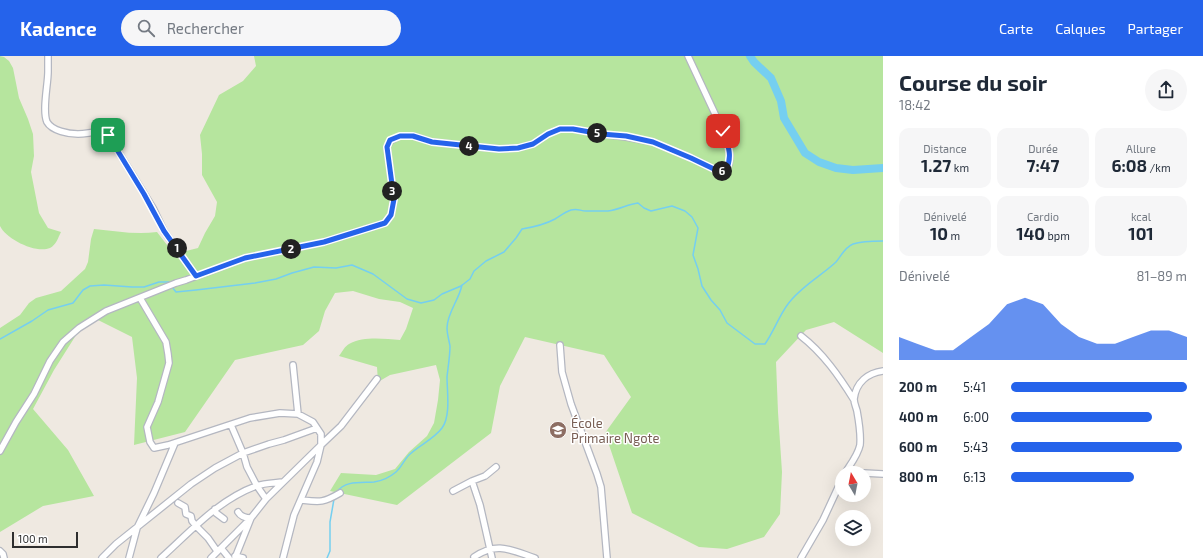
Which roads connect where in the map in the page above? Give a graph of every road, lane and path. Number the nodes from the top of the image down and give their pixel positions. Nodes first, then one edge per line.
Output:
1 (48, 56) edge
2 (688, 56) edge
3 (196, 276) junction
4 (140, 298) junction
5 (801, 336) dead end
6 (560, 345) dead end
7 (293, 365) dead end
8 (883, 371) edge
9 (377, 379) dead end
10 (854, 400) junction
11 (298, 414) junction
12 (231, 425) junction
13 (318, 428) junction
14 (175, 442) junction
15 (321, 445) junction
16 (0, 451) edge
17 (243, 454) junction
18 (849, 466) edge
19 (496, 467) dead end
20 (871, 473) edge
21 (883, 474) edge
22 (472, 481) junction
23 (283, 482) junction
24 (257, 486) junction
25 (454, 491) dead end
26 (340, 493) dead end
27 (835, 494) edge
28 (266, 499) junction
29 (301, 500) junction
30 (178, 503) dead end
31 (215, 509) junction
32 (238, 512) dead end
33 (251, 518) junction
34 (224, 519) dead end
35 (196, 526) junction
36 (137, 528) junction
37 (489, 548) junction
38 (219, 550) junction
39 (0, 551) edge
40 (235, 557) edge
41 (474, 557) edge
42 (4, 558) edge
43 (102, 558) edge
44 (129, 558) edge
45 (161, 558) edge
46 (211, 558) edge
47 (229, 558) edge
48 (243, 558) edge
49 (283, 558) edge
50 (492, 558) edge
51 (535, 558) edge
52 (606, 558) edge
53 (801, 558) edge

1 - 3 street
2 - 3 street
3 - 4 street
4 - 14 street
4 - 16 street
5 - 10 street
6 - 52 street
7 - 11 street
8 - 10 street
9 - 15 street
10 - 18 street
11 - 12 street
11 - 13 street
12 - 14 street
12 - 17 street
13 - 15 street
13 - 17 street
14 - 36 street
15 - 23 street
15 - 29 street
17 - 24 street
17 - 36 street
19 - 22 street
20 - 21 street
22 - 25 street
22 - 37 street
23 - 24 street
23 - 28 street
24 - 28 street
24 - 31 street
26 - 29 street
27 - 53 street
28 - 33 street
29 - 49 street
30 - 35 street
31 - 34 street
31 - 35 street
32 - 33 street
33 - 38 street
33 - 40 street
35 - 38 street
35 - 45 street
36 - 43 street
36 - 44 street
37 - 41 street
37 - 50 street
37 - 51 street
38 - 46 street
38 - 47 street
39 - 42 street
40 - 48 street

